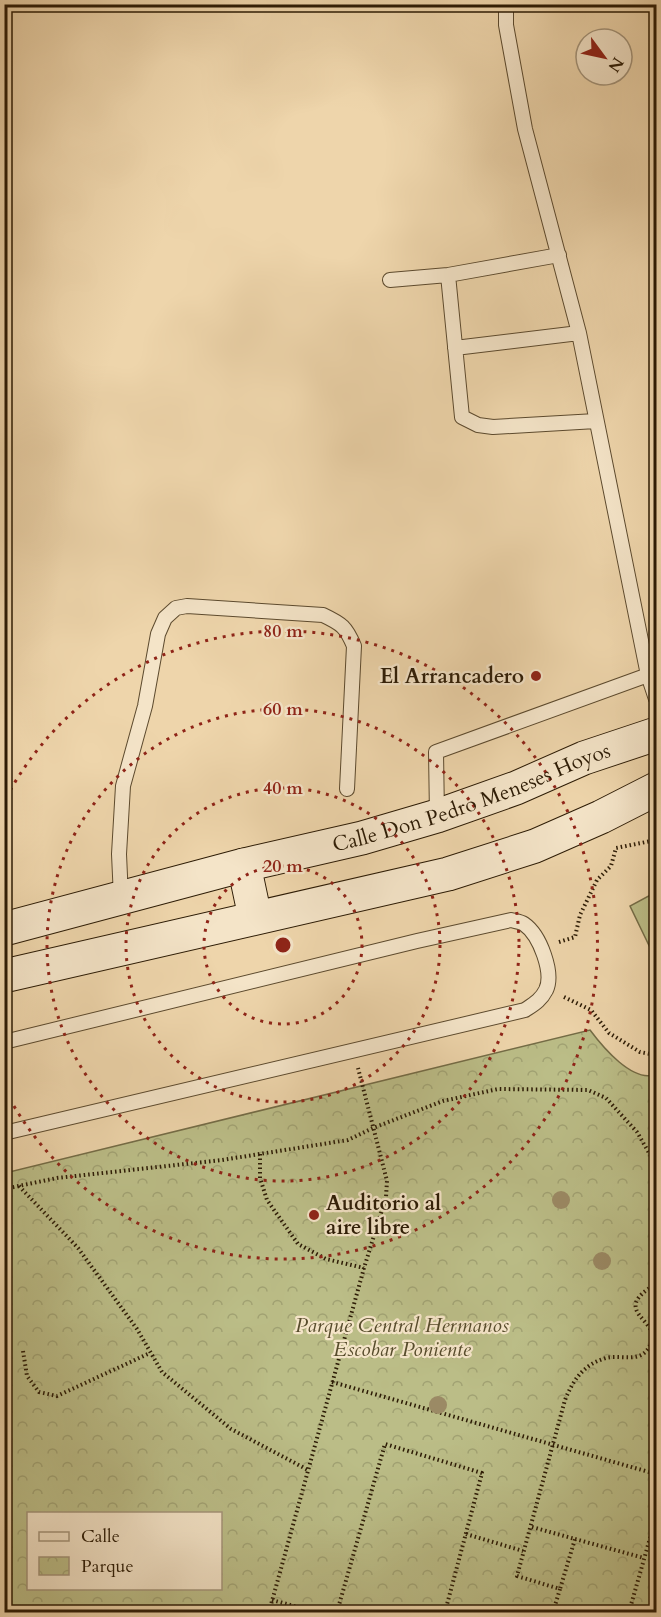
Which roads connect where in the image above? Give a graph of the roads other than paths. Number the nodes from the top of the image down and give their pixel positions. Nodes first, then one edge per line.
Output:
1 (506, 4) edge
2 (559, 255) junction
3 (448, 275) junction
4 (390, 280) dead end
5 (579, 333) junction
6 (455, 348) junction
7 (596, 421) junction
8 (648, 675) junction
9 (657, 699) edge
10 (657, 734) edge
11 (346, 789) dead end
12 (657, 789) edge
13 (437, 816) junction
14 (244, 865) junction
15 (121, 898) junction
16 (255, 917) junction
17 (4, 929) edge
18 (4, 976) edge
19 (4, 1042) edge
20 (4, 1133) edge

1 - 2 lane
2 - 3 lane
2 - 5 lane
3 - 4 lane
3 - 6 lane
5 - 6 lane
5 - 7 lane
6 - 7 lane
7 - 8 lane
8 - 9 lane
8 - 13 lane
10 - 13 street, Calle Don Pedro Meneses Hoyos
11 - 15 lane
12 - 16 street
13 - 14 street, Calle Don Pedro Meneses Hoyos
14 - 15 street, Calle Don Pedro Meneses Hoyos
14 - 16 street
15 - 17 street, Calle Don Pedro Meneses Hoyos
16 - 18 street
19 - 20 lane

